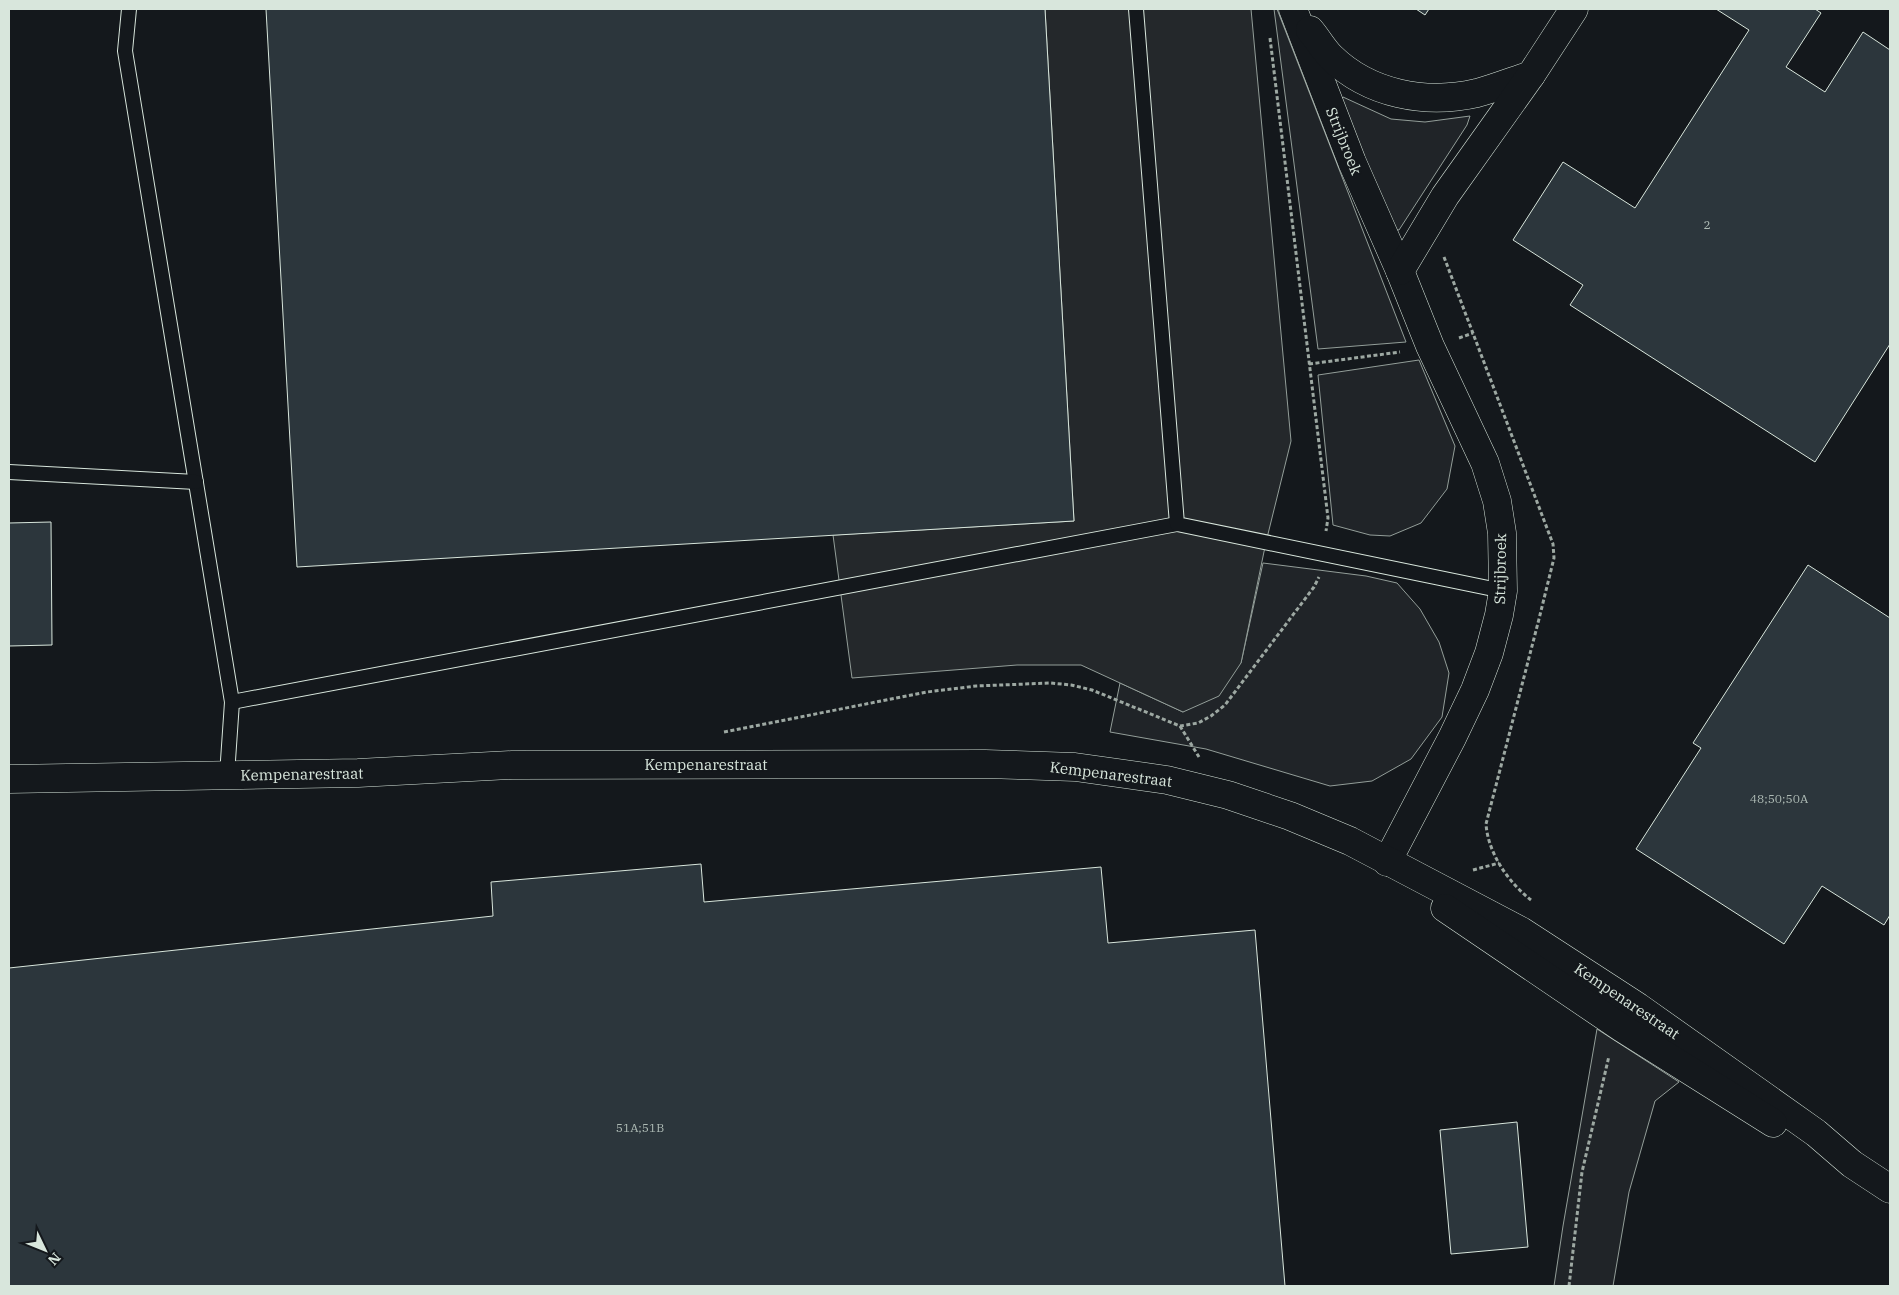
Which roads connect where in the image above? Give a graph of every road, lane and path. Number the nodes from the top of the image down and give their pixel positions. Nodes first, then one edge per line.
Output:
1 (129, 9) edge
2 (1136, 9) edge
3 (1293, 9) edge
4 (1574, 9) edge
5 (1269, 28) dead end
6 (1531, 75) junction
7 (1443, 254) dead end
8 (1400, 271) junction
9 (1473, 333) junction
10 (1430, 346) junction
11 (1309, 364) junction
12 (9, 472) edge
13 (196, 482) junction
14 (1176, 524) junction
15 (1323, 554) junction
16 (1503, 591) junction
17 (232, 702) junction
18 (717, 734) dead end
19 (227, 775) junction
20 (9, 779) edge
21 (1388, 862) junction
22 (1536, 904) dead end
23 (1622, 1028) junction
24 (1852, 1164) junction
25 (1890, 1189) edge
26 (1569, 1286) edge

1 - 13 lane
2 - 14 lane
3 - 6 street, Strijbroek
3 - 8 street, Strijbroek
4 - 6 street
5 - 11 path
6 - 8 street
7 - 9 path
8 - 10 street, Strijbroek
9 - 10 path
9 - 22 path
10 - 11 path
10 - 16 street, Strijbroek
11 - 15 path
12 - 13 lane
13 - 17 lane
14 - 15 lane
14 - 17 lane
15 - 16 lane
15 - 18 path
16 - 21 street, Strijbroek
17 - 19 lane
19 - 20 street, Kempenarestraat
19 - 21 street, Kempenarestraat
21 - 23 street, Kempenarestraat
21 - 24 street, Kempenarestraat
23 - 24 street, Kempenarestraat
23 - 26 path
24 - 25 street, Kempenarestraat

